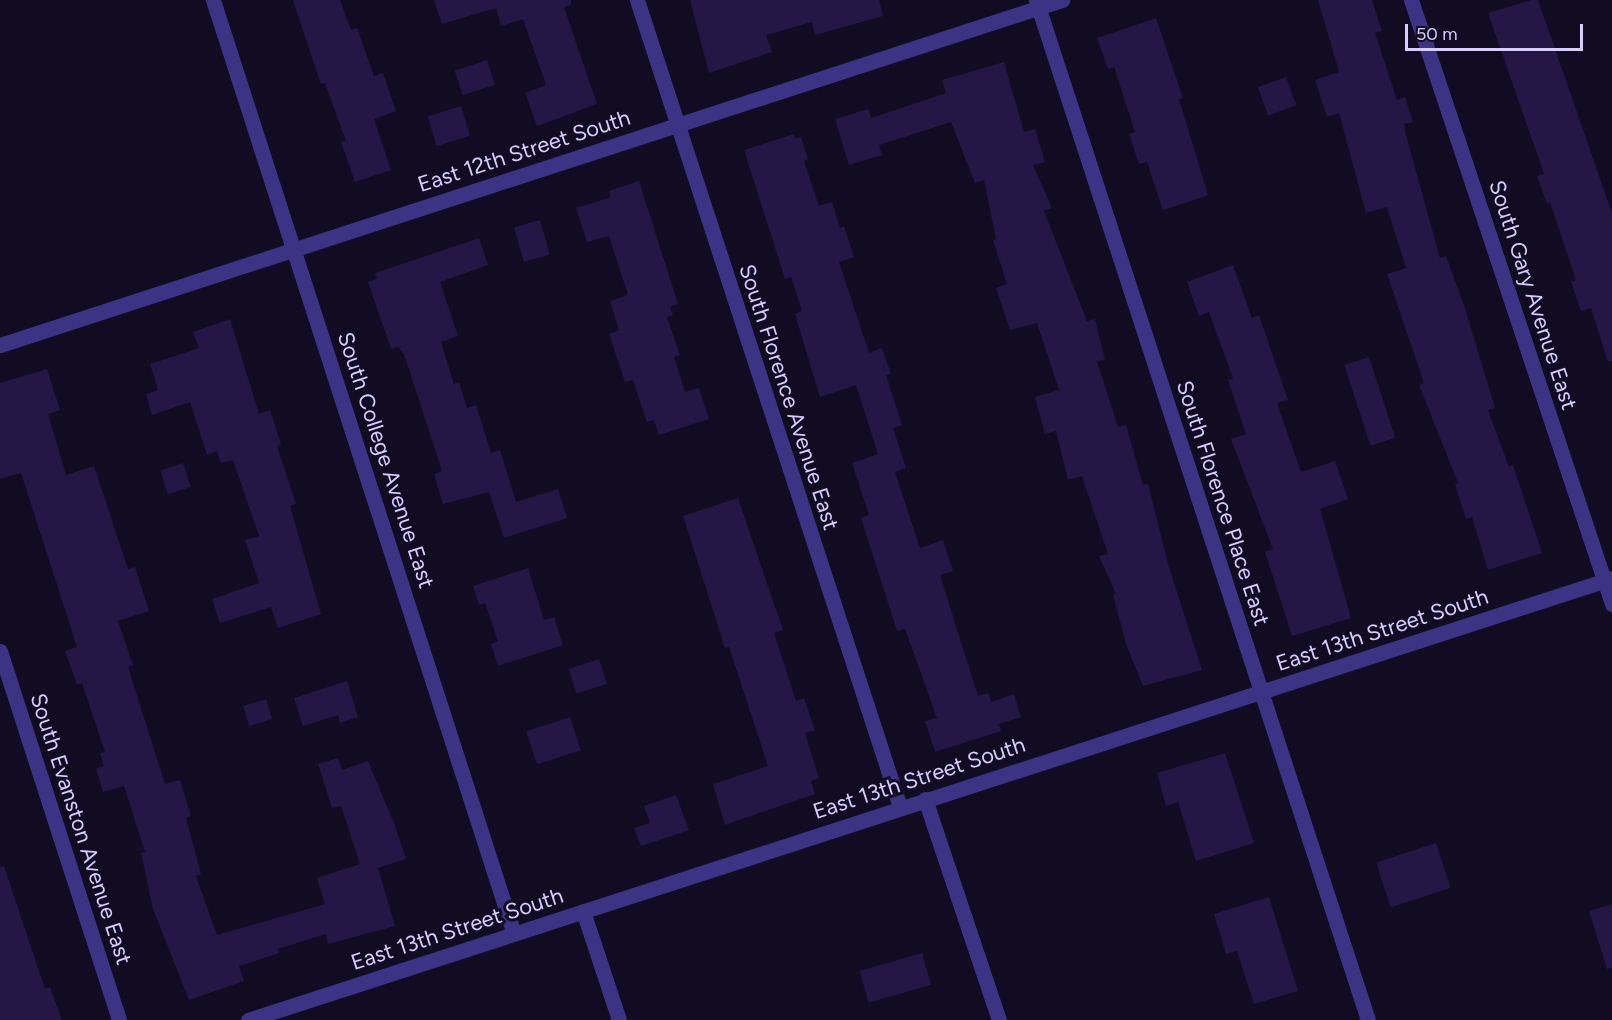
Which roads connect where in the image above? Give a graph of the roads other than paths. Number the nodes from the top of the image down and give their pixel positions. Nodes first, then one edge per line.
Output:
1 (213, 0) edge
2 (637, 0) edge
3 (1062, 0) edge
4 (1411, 0) edge
5 (1037, 3) edge
6 (677, 125) junction
7 (295, 251) junction
8 (0, 345) edge
9 (1608, 579) edge
10 (1612, 604) edge
11 (0, 651) edge
12 (1261, 693) junction
13 (925, 799) junction
14 (900, 807) junction
15 (583, 911) junction
16 (514, 934) junction
17 (118, 1020) edge
18 (248, 1020) edge
19 (619, 1020) edge
20 (999, 1020) edge
21 (1368, 1020) edge

1 - 7 street, South College Avenue East
2 - 6 street, South Florence Avenue East
3 - 5 street, East 12th Street South
4 - 9 street, South Gary Avenue East
5 - 6 street, East 12th Street South
5 - 12 street, South Florence Place East
6 - 7 street, East 12th Street South
6 - 14 street, South Florence Avenue East
7 - 8 street, East 12th Street South
7 - 16 street, South College Avenue East
9 - 10 street, South Gary Avenue East
9 - 12 street, East 13th Street South
11 - 17 street, South Evanston Avenue East
12 - 13 street, East 13th Street South
12 - 21 street, South Florence Place East
13 - 14 street, East 13th Street South
13 - 20 street
14 - 15 street, East 13th Street South
15 - 16 street, East 13th Street South
15 - 19 street
16 - 18 street, East 13th Street South

